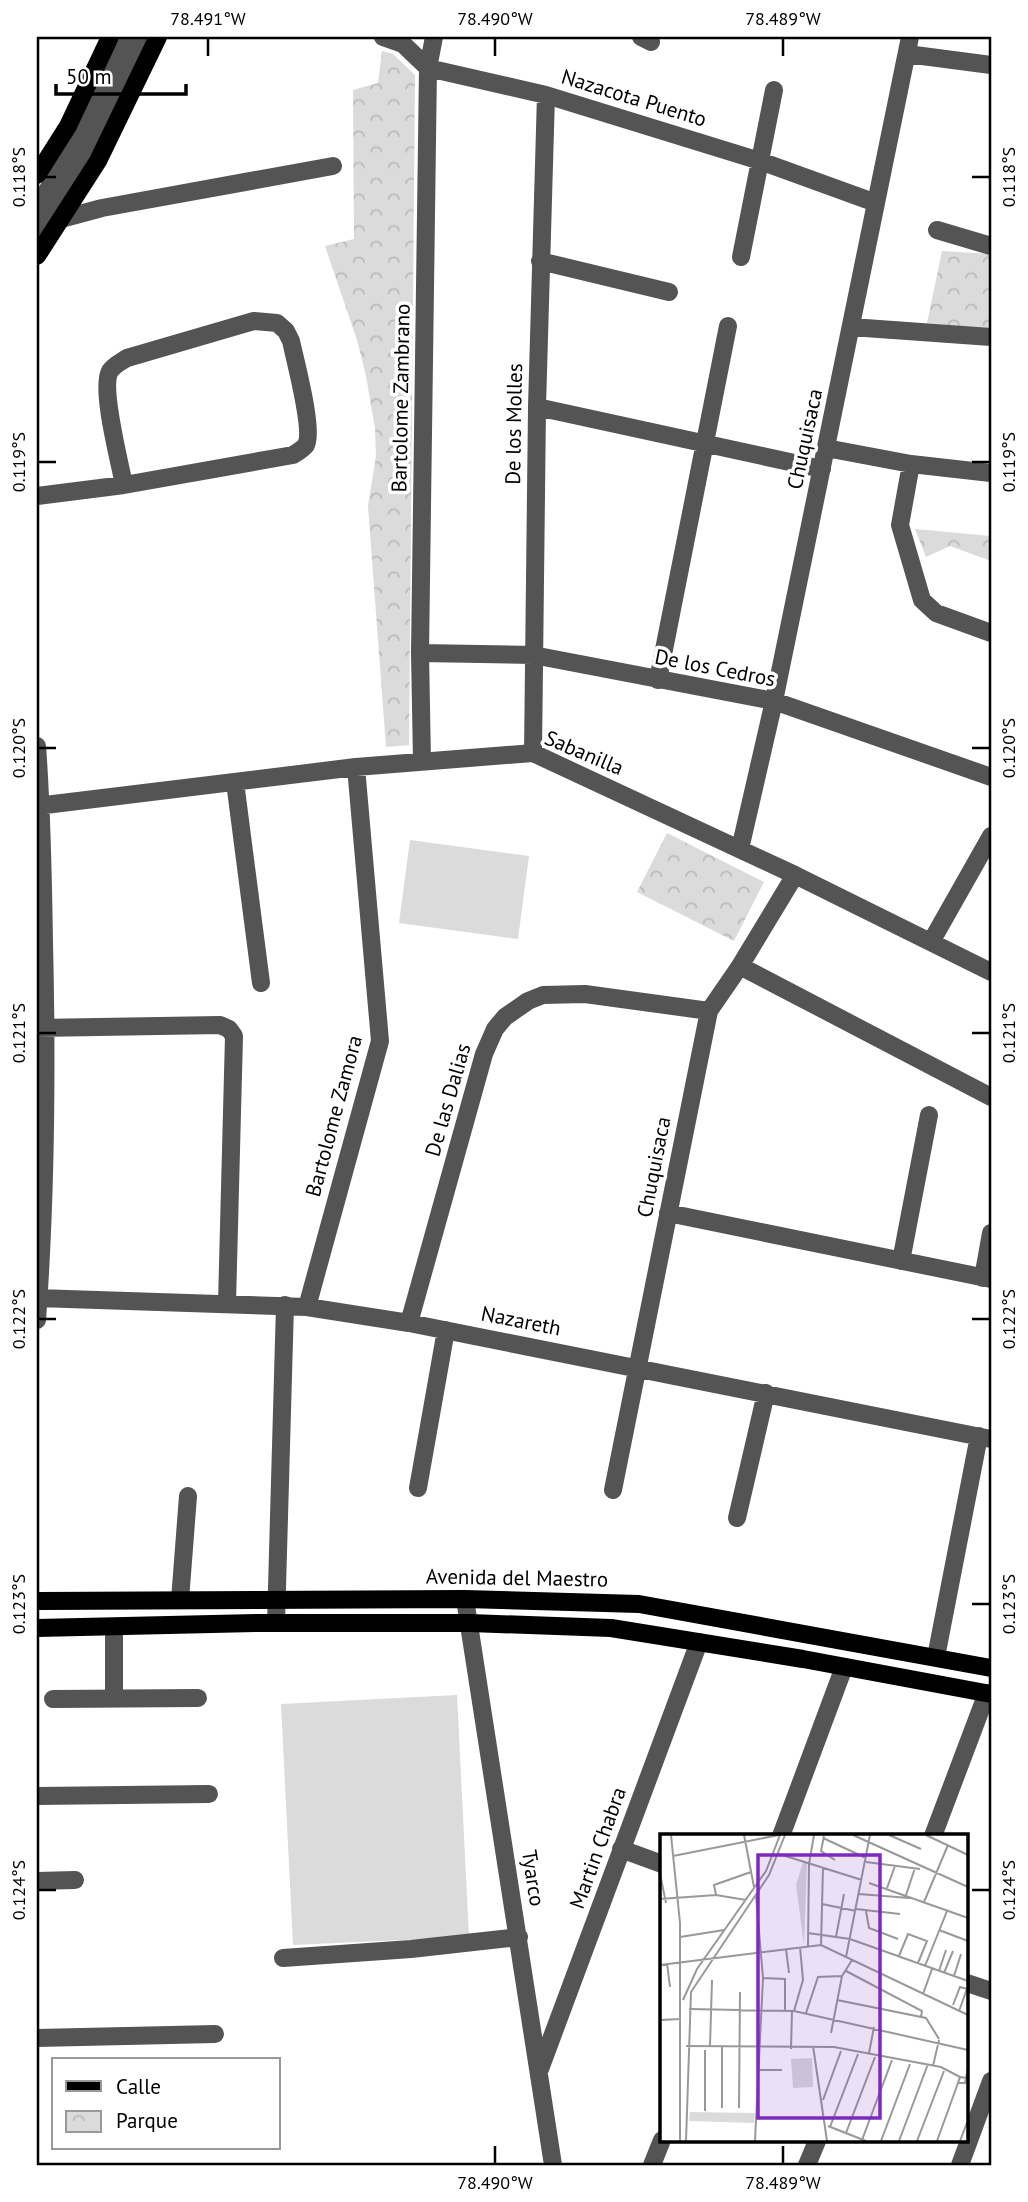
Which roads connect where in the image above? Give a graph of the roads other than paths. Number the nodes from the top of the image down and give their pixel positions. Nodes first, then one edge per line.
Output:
1 (110, 37) edge
2 (130, 37) edge
3 (146, 37) edge
4 (158, 37) edge
5 (383, 37) edge
6 (434, 37) edge
7 (908, 45) edge
8 (991, 65) edge
9 (428, 68) junction
10 (774, 90) dead end
11 (546, 95) junction
12 (760, 161) junction
13 (333, 166) dead end
14 (37, 175) edge
15 (876, 203) junction
16 (37, 208) edge
17 (61, 219) junction
18 (937, 230) dead end
19 (37, 231) edge
20 (991, 246) edge
21 (37, 256) edge
22 (741, 257) dead end
23 (540, 261) junction
24 (669, 292) dead end
25 (728, 326) dead end
26 (851, 327) junction
27 (991, 337) edge
28 (537, 407) junction
29 (703, 443) junction
30 (826, 448) junction
31 (911, 464) junction
32 (822, 469) junction
33 (991, 473) edge
34 (124, 485) junction
35 (37, 496) edge
36 (991, 633) edge
37 (420, 653) junction
38 (533, 654) junction
39 (658, 681) junction
40 (774, 701) junction
41 (37, 746) edge
42 (533, 753) junction
43 (422, 761) junction
44 (356, 767) junction
45 (991, 777) edge
46 (235, 782) junction
47 (39, 806) edge
48 (991, 836) edge
49 (740, 849) junction
50 (795, 875) junction
51 (930, 942) junction
52 (740, 966) junction
53 (991, 972) edge
54 (261, 982) dead end
55 (709, 1010) junction
56 (42, 1028) edge
57 (991, 1097) edge
58 (929, 1115) dead end
59 (668, 1213) junction
60 (991, 1233) edge
61 (901, 1261) junction
62 (987, 1279) edge
63 (38, 1298) edge
64 (227, 1303) junction
65 (285, 1305) junction
66 (307, 1307) junction
67 (37, 1320) edge
68 (410, 1322) junction
69 (446, 1330) junction
70 (639, 1367) junction
71 (766, 1393) junction
72 (985, 1437) edge
73 (418, 1488) dead end
74 (613, 1490) dead end
75 (188, 1496) dead end
76 (737, 1518) dead end
77 (466, 1599) junction
78 (180, 1600) junction
79 (276, 1600) junction
80 (561, 1600) junction
81 (37, 1601) edge
82 (276, 1623) junction
83 (470, 1623) junction
84 (560, 1626) junction
85 (114, 1627) junction
86 (37, 1628) edge
87 (809, 1633) junction
88 (699, 1642) junction
89 (936, 1657) junction
90 (803, 1659) junction
91 (844, 1667) junction
92 (991, 1668) edge
93 (989, 1693) edge
94 (114, 1698) junction
95 (198, 1698) dead end
96 (53, 1699) dead end
97 (209, 1794) dead end
98 (37, 1797) edge
99 (782, 1834) edge
100 (934, 1834) edge
101 (621, 1849) junction
102 (660, 1863) edge
103 (75, 1880) dead end
104 (37, 1881) edge
105 (519, 1937) junction
106 (283, 1958) dead end
107 (968, 1983) edge
108 (991, 1992) edge
109 (215, 2034) dead end
110 (37, 2039) edge
111 (540, 2070) junction
112 (991, 2081) edge
113 (661, 2142) edge
114 (817, 2142) edge
115 (553, 2165) edge
116 (652, 2165) edge
117 (807, 2165) edge
118 (960, 2165) edge

1 - 14 main road
2 - 16 street
3 - 19 street
4 - 17 main road
5 - 9 street
6 - 9 street, Bartolome Zambrano
7 - 8 street
7 - 15 street, Chuquisaca
9 - 11 street, Nazacota Puento
9 - 37 street, Bartolome Zambrano
10 - 12 street
11 - 12 street, Nazacota Puento
11 - 23 street, De los Molles
12 - 15 street, Nazacota Puento
12 - 22 street
13 - 17 street
15 - 26 street, Chuquisaca
17 - 21 main road
18 - 20 street
23 - 24 street
23 - 28 street, De los Molles
25 - 29 street
26 - 27 street
26 - 30 street, Chuquisaca
28 - 29 street
28 - 38 street, De los Molles
29 - 32 street
29 - 39 street
30 - 31 street
30 - 32 street, Chuquisaca
31 - 33 street
31 - 36 street
32 - 40 street, Chuquisaca
34 - 34 street
34 - 35 street
37 - 38 street, De los Cedros
37 - 43 street, Bartolome Zambrano
38 - 39 street, De los Cedros
38 - 42 street, De los Molles
39 - 40 street, De los Cedros
40 - 45 street, De los Cedros
40 - 49 street, Chuquisaca
41 - 47 street
42 - 43 street, Sabanilla
42 - 49 street, Sabanilla
43 - 44 street, Sabanilla
44 - 46 street, Sabanilla
44 - 66 street, Bartolome Zamora
46 - 47 street, Sabanilla
46 - 54 street
47 - 56 street
48 - 51 street
49 - 50 street, Sabanilla
50 - 51 street, Sabanilla
50 - 52 street, Chuquisaca
51 - 53 street, Sabanilla
52 - 55 street, Chuquisaca
52 - 57 street
55 - 59 street, Chuquisaca
55 - 68 street, De las Dalias
56 - 63 street
56 - 64 street
58 - 61 street
59 - 61 street
59 - 70 street, Chuquisaca
60 - 62 street
61 - 62 street
63 - 64 street, Nazareth
63 - 67 street
64 - 65 street, Nazareth
65 - 66 street, Nazareth
65 - 79 street
66 - 68 street, Nazareth
68 - 69 street, Nazareth
69 - 70 street, Nazareth
69 - 73 street
70 - 71 street, Nazareth
70 - 74 street, Chuquisaca
71 - 72 street, Nazareth
71 - 76 street
72 - 89 street
75 - 78 street
77 - 79 main road, Avenida del Maestro
77 - 80 main road, Avenida del Maestro
77 - 83 street, Tyarco
78 - 79 main road, Avenida del Maestro
78 - 81 main road, Avenida del Maestro
79 - 82 street
80 - 84 main road
80 - 87 main road, Avenida del Maestro
82 - 83 main road
82 - 85 main road
83 - 84 main road
83 - 105 street, Tyarco
84 - 88 main road
85 - 86 main road
85 - 94 street
87 - 89 main road, Avenida del Maestro
87 - 90 main road
88 - 90 main road
88 - 101 street, Martin Chabra
89 - 92 main road, Avenida del Maestro
90 - 91 main road
91 - 93 main road
91 - 99 street
93 - 100 street
94 - 95 street
94 - 96 street
97 - 98 street
101 - 102 street
101 - 111 street, Martin Chabra
103 - 104 street
105 - 106 street
105 - 111 street, Tyarco
107 - 108 street
109 - 110 street
111 - 115 street, Tyarco
112 - 118 street
113 - 116 street
114 - 117 street

